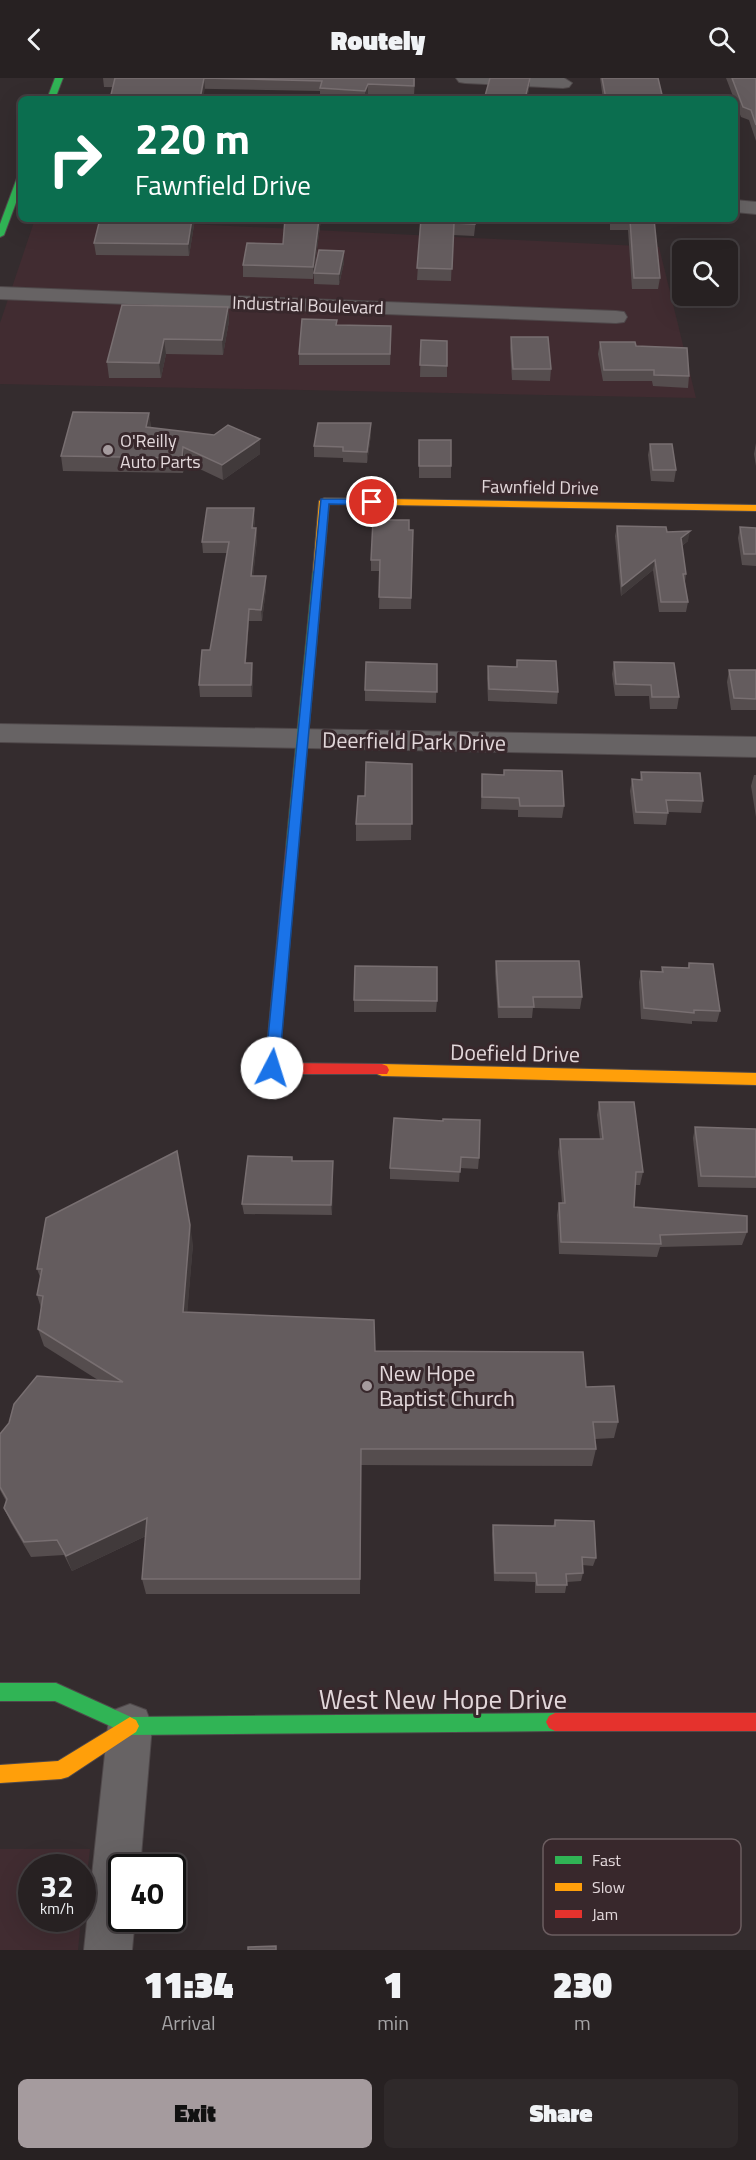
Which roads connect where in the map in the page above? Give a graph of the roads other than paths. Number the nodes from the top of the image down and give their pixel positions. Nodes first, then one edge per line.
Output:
1 (59, 78) edge
2 (465, 78) edge
3 (564, 87) edge
4 (52, 96) edge
5 (18, 186) edge
6 (738, 206) edge
7 (756, 208) edge
8 (0, 235) edge
9 (0, 293) edge
10 (616, 317) dead end
11 (756, 508) edge
12 (0, 733) edge
13 (302, 739) junction
14 (756, 747) edge
15 (756, 1079) edge
16 (0, 1692) edge
17 (756, 1722) edge
18 (130, 1726) junction
19 (0, 1774) edge
20 (108, 1950) edge

1 - 4 street
2 - 3 street
5 - 8 street
6 - 7 street
9 - 10 street, Industrial Boulevard
11 - 13 street, Fawnfield Drive
12 - 13 street, Deerfield Park Drive
13 - 14 street, Deerfield Park Drive
13 - 15 street, Doefield Drive
16 - 18 street, West New Hope Drive
17 - 18 street, West New Hope Drive
18 - 19 street
18 - 20 street

